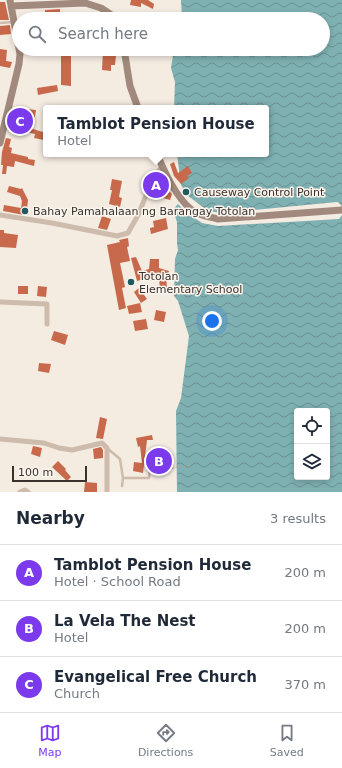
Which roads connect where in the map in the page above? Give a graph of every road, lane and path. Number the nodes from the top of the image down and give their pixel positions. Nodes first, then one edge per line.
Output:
1 (10, 3) edge
2 (107, 12) edge
3 (12, 22) edge
4 (0, 23) edge
5 (20, 56) edge
6 (125, 56) edge
7 (137, 105) edge
8 (0, 143) edge
9 (158, 157) edge
10 (162, 166) junction
11 (341, 210) edge
12 (0, 215) edge
13 (0, 302) edge
14 (47, 324) dead end
15 (0, 439) edge
16 (107, 448) junction
17 (168, 460) dead end
18 (190, 466) dead end
19 (150, 467) joint
20 (168, 468) junction
21 (123, 478) junction
22 (122, 486) dead end
23 (20, 492) edge
24 (28, 492) edge
25 (107, 492) edge

1 - 2 main road
3 - 4 lane
5 - 8 main road
6 - 7 main road
9 - 10 main road
10 - 11 main road
10 - 12 street
13 - 14 street
15 - 16 street
16 - 21 lane
16 - 25 street
17 - 20 path
18 - 20 path
19 - 20 path
19 - 21 lane
21 - 22 lane
23 - 24 street

